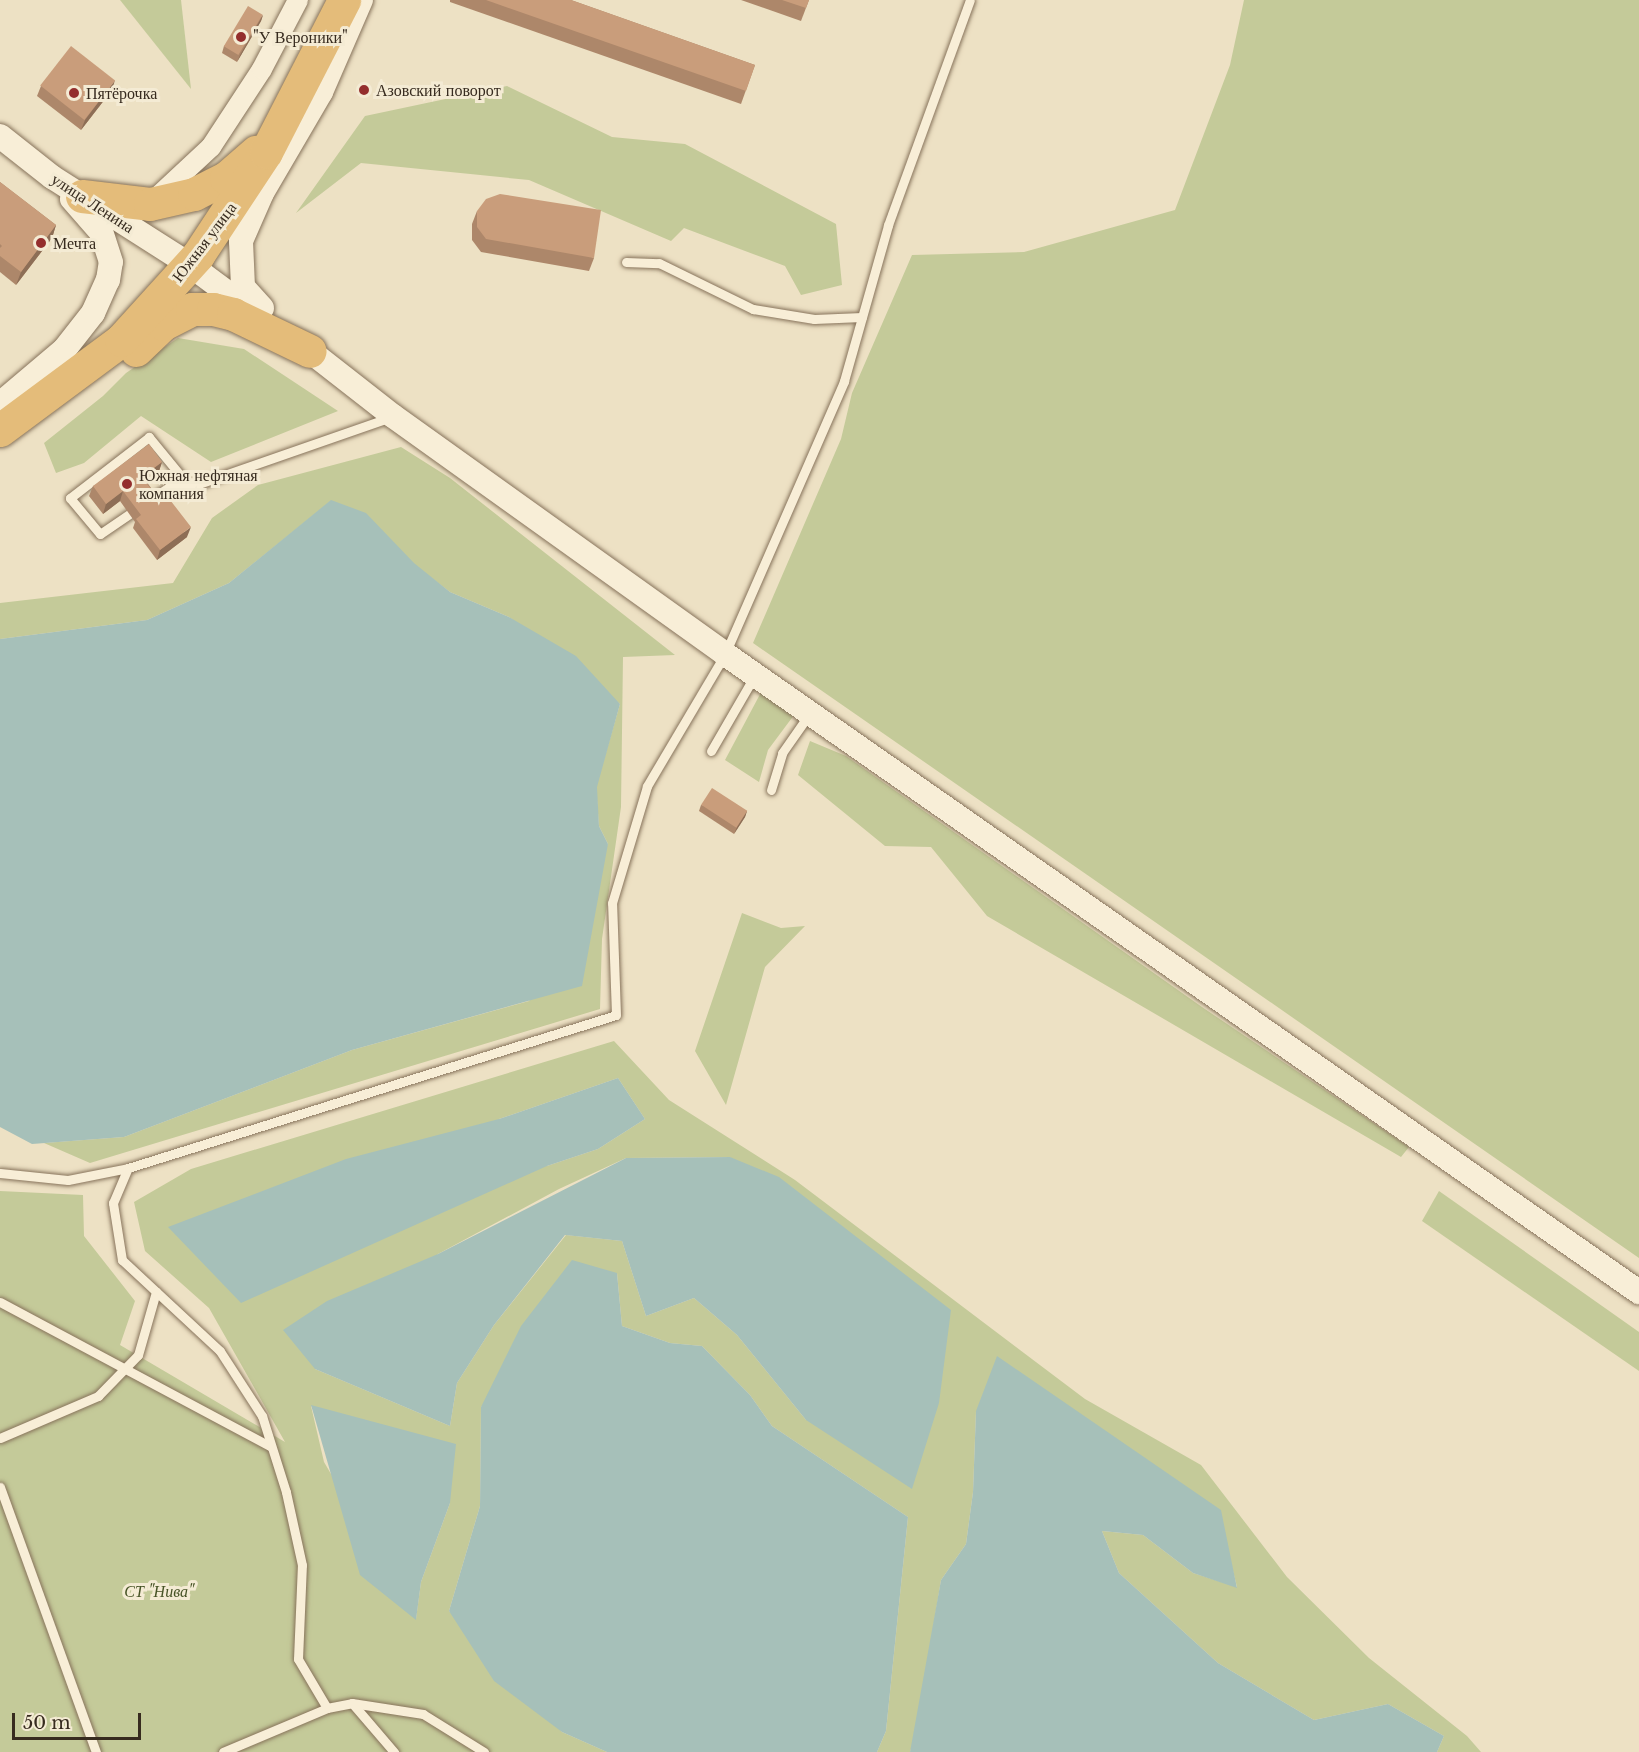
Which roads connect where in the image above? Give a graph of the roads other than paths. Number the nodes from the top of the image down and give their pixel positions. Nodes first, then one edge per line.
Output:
1 (298, 0) edge
2 (344, 0) edge
3 (361, 0) edge
4 (970, 0) edge
5 (283, 117) junction
6 (0, 136) edge
7 (52, 177) junction
8 (82, 196) junction
9 (150, 204) junction
10 (627, 262) dead end
11 (190, 265) junction
12 (862, 317) junction
13 (301, 344) junction
14 (0, 404) edge
15 (393, 416) junction
16 (0, 430) edge
17 (0, 446) edge
18 (190, 487) junction
19 (725, 654) junction
20 (755, 675) junction
21 (810, 714) junction
22 (711, 751) dead end
23 (771, 790) dead end
24 (128, 1168) junction
25 (0, 1173) edge
26 (156, 1292) junction
27 (1639, 1292) edge
28 (0, 1302) edge
29 (124, 1369) junction
30 (0, 1438) edge
31 (271, 1447) junction
32 (0, 1487) edge
33 (352, 1703) junction
34 (327, 1708) junction
35 (96, 1752) edge
36 (223, 1752) edge
37 (394, 1752) edge
38 (484, 1752) edge

1 - 9 street
2 - 5 highway, Южная улица
3 - 13 street
4 - 12 lane
5 - 9 highway
5 - 11 highway, Южная улица
6 - 7 street, улица Ленина
7 - 8 street, улица Ленина
7 - 14 street
8 - 9 highway
8 - 11 street, улица Ленина
10 - 12 lane
11 - 13 street, улица Ленина
11 - 16 highway, Южная улица
12 - 19 lane
13 - 15 street
13 - 17 highway
15 - 18 lane
15 - 19 street
18 - 18 lane
19 - 20 street
19 - 24 lane
20 - 21 street
20 - 22 lane
21 - 23 lane
21 - 27 street
24 - 25 lane
24 - 26 lane
26 - 29 lane
26 - 31 lane
28 - 29 lane
29 - 30 lane
29 - 31 lane
31 - 34 lane
32 - 35 lane
33 - 34 lane
33 - 37 lane
33 - 38 lane
34 - 36 lane

